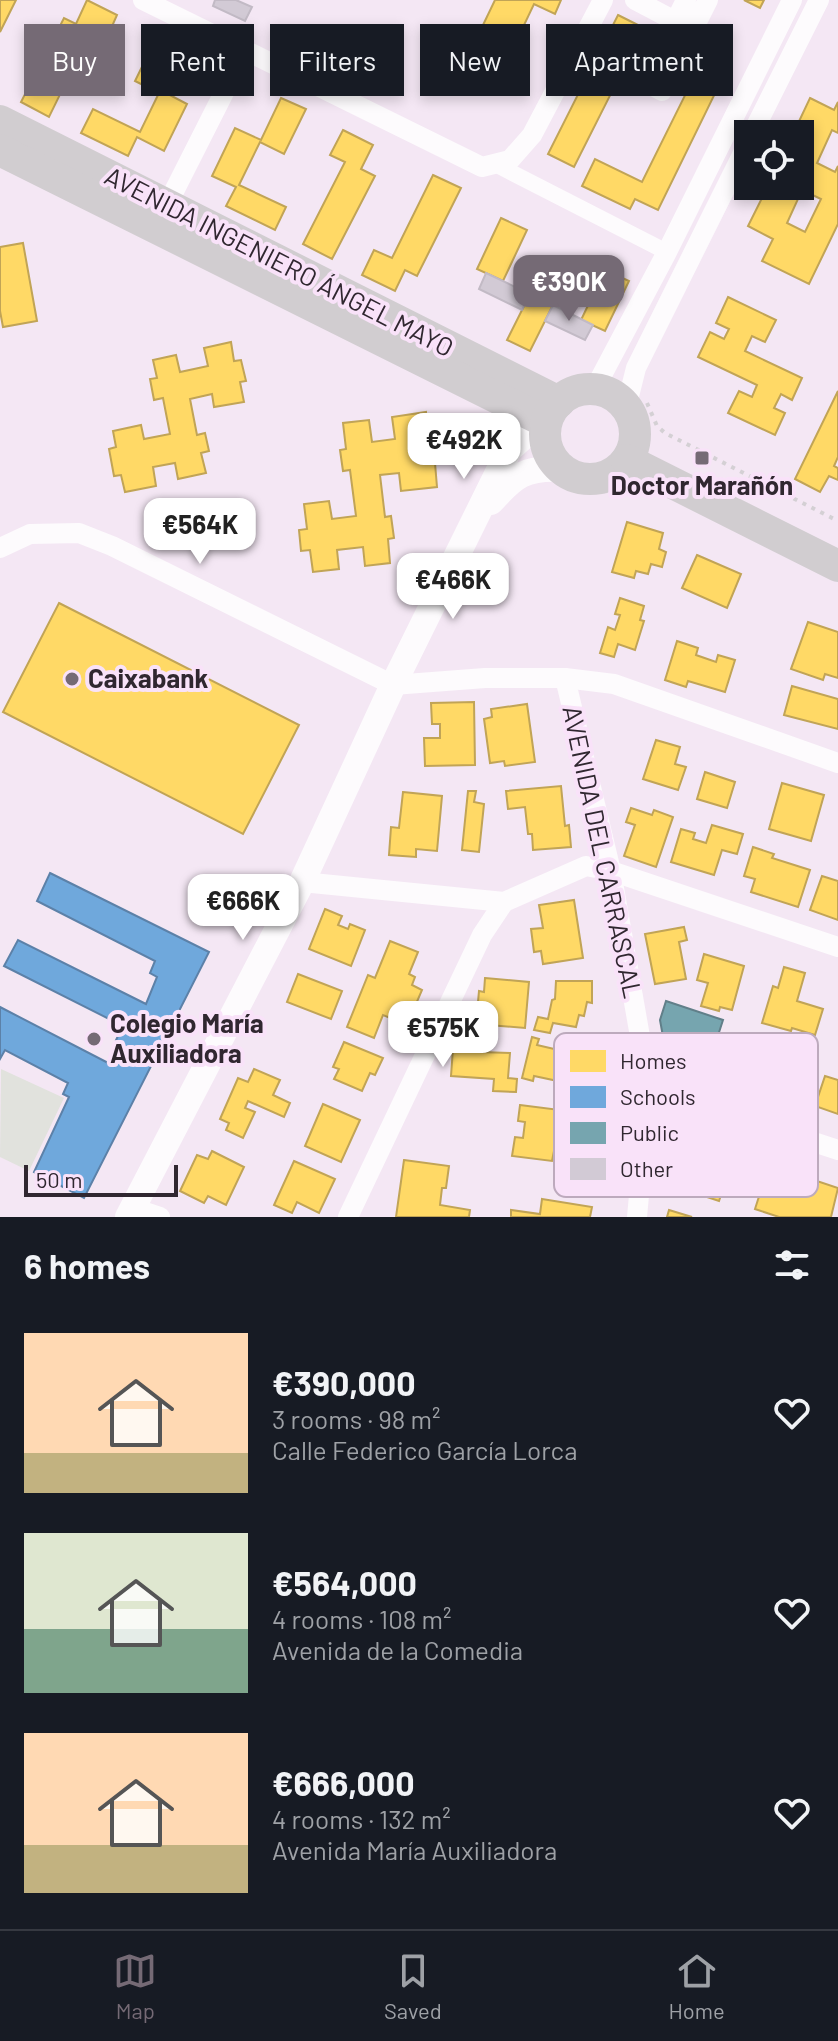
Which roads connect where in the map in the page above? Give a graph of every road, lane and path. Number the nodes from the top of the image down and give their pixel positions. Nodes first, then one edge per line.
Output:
1 (143, 0) edge
2 (603, 0) edge
3 (635, 0) edge
4 (686, 0) edge
5 (708, 0) edge
6 (792, 0) edge
7 (819, 0) edge
8 (675, 21) junction
9 (191, 24) edge
10 (254, 55) edge
11 (222, 96) edge
12 (759, 120) edge
13 (0, 121) edge
14 (0, 150) edge
15 (495, 164) junction
16 (734, 171) edge
17 (161, 216) junction
18 (667, 252) junction
19 (594, 390) junction
20 (510, 404) junction
21 (626, 408) junction
22 (552, 412) junction
23 (509, 450) junction
24 (650, 453) junction
25 (562, 476) junction
26 (468, 535) junction
27 (838, 542) edge
28 (0, 548) edge
29 (838, 566) edge
30 (565, 678) junction
31 (393, 685) junction
32 (838, 763) edge
33 (611, 871) junction
34 (302, 882) junction
35 (504, 902) junction
36 (838, 947) edge
37 (639, 1033) edge
38 (818, 1143) edge
39 (838, 1150) edge
40 (639, 1197) edge
41 (131, 1212) edge
42 (160, 1217) edge
43 (348, 1217) edge
44 (637, 1217) edge

1 - 9 street
2 - 15 street
3 - 8 street
4 - 8 street
5 - 8 street
6 - 18 street
7 - 12 street
10 - 15 street
11 - 17 street
13 - 17 main road, AVENIDA INGENIERO ÁNGEL MAYO
14 - 17 main road, AVENIDA INGENIERO ÁNGEL MAYO
15 - 18 street
16 - 21 street
17 - 20 main road, AVENIDA INGENIERO ÁNGEL MAYO
17 - 22 main road, AVENIDA INGENIERO ÁNGEL MAYO
18 - 19 street
19 - 21 main road
19 - 22 main road
20 - 22 main road, AVENIDA INGENIERO ÁNGEL MAYO
20 - 23 street
21 - 24 main road
22 - 23 street
22 - 25 main road
23 - 26 street
24 - 25 main road
24 - 25 path
24 - 27 main road
24 - 29 main road
25 - 26 street
26 - 31 street
28 - 31 street
30 - 31 street
30 - 32 street
30 - 33 street, AVENIDA DEL CARRASCAL
31 - 34 street
33 - 35 street
33 - 36 street
33 - 37 street, AVENIDA DEL CARRASCAL
34 - 35 street
34 - 41 street
35 - 43 street
38 - 39 street
40 - 44 street, AVENIDA DEL CARRASCAL
41 - 42 street

